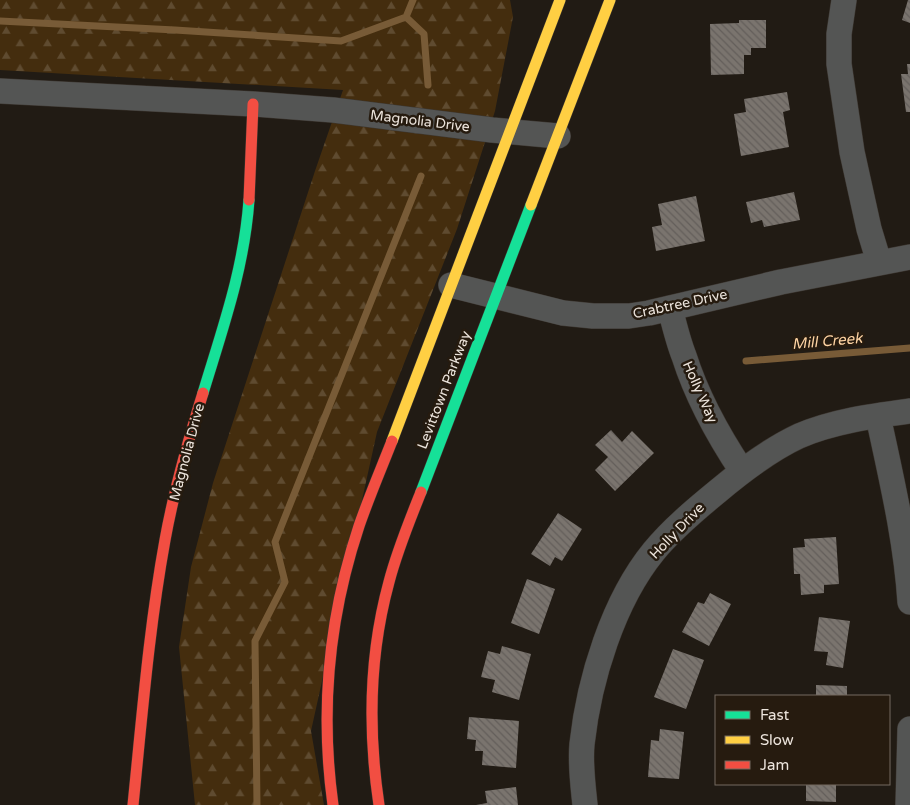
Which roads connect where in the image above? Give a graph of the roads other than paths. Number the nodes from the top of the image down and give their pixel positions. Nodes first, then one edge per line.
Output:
1 (560, 0) edge
2 (610, 0) edge
3 (844, 0) edge
4 (0, 91) edge
5 (253, 104) junction
6 (510, 132) junction
7 (558, 136) junction
8 (910, 257) edge
9 (879, 262) junction
10 (451, 285) junction
11 (496, 296) junction
12 (670, 308) junction
13 (910, 411) edge
14 (878, 416) junction
15 (742, 471) junction
16 (910, 602) edge
17 (910, 729) edge
18 (133, 805) edge
19 (333, 805) edge
20 (379, 805) edge
21 (585, 805) edge
22 (908, 805) edge

1 - 6 main road
2 - 7 main road, Levittown Parkway
3 - 9 street
4 - 5 street, Magnolia Drive
5 - 6 street, Magnolia Drive
5 - 18 main road, Magnolia Drive
6 - 7 street, Magnolia Drive
6 - 10 main road
7 - 11 main road, Levittown Parkway
8 - 9 street, Crabtree Drive
9 - 12 street, Crabtree Drive
10 - 11 street, Crabtree Drive
10 - 19 main road
11 - 12 street, Crabtree Drive
11 - 20 main road, Levittown Parkway
12 - 15 street, Holly Way
13 - 14 street, Holly Drive
14 - 15 street, Holly Drive
14 - 16 street
15 - 21 street, Holly Drive
17 - 22 street

